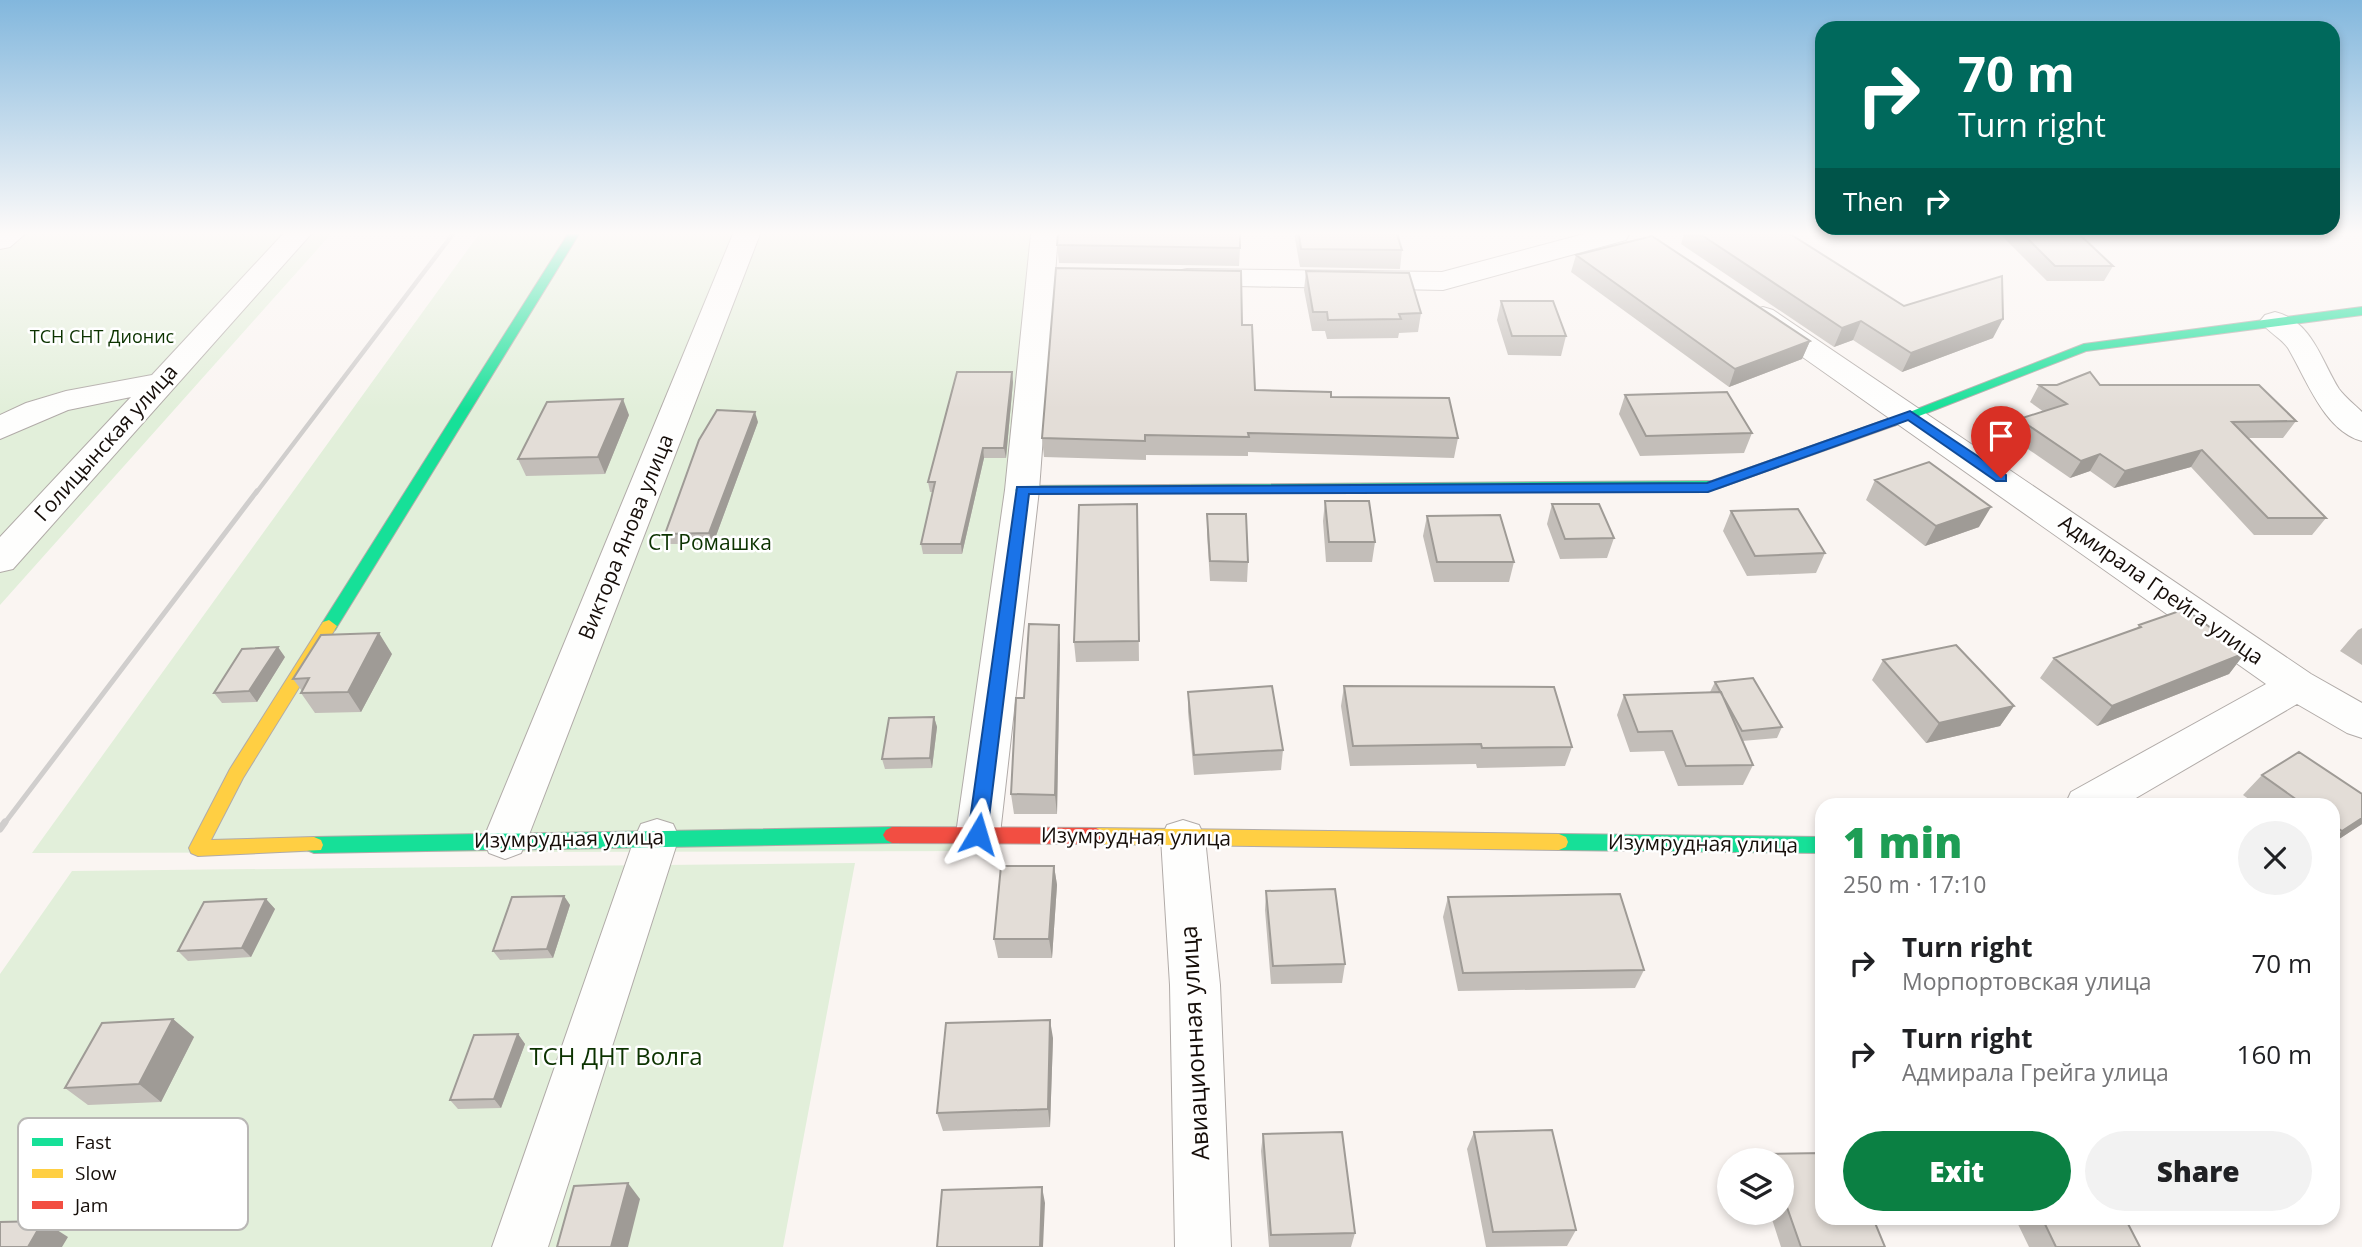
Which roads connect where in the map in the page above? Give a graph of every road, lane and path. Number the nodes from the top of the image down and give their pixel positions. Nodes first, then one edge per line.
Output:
1 (244, 292) edge
2 (538, 292) edge
3 (724, 292) edge
4 (1052, 292) edge
5 (1743, 302) edge
6 (2362, 311) edge
7 (2275, 321) junction
8 (160, 383) junction
9 (1910, 415) junction
10 (0, 429) edge
11 (2362, 431) edge
12 (1022, 490) junction
13 (0, 560) edge
14 (2297, 685) junction
15 (2362, 722) edge
16 (2099, 798) edge
17 (978, 834) junction
18 (657, 837) junction
19 (1183, 838) junction
20 (505, 840) junction
21 (1815, 845) edge
22 (520, 1247) edge
23 (1203, 1247) edge

1 - 8 street, Голицынская улица
2 - 20 street, Изумрудная улица
3 - 20 street, Виктора Янова улица
4 - 12 street
5 - 9 street, Адмирала Грейга улица
6 - 7 street
7 - 9 street
7 - 11 street
8 - 10 street
8 - 13 street, Голицынская улица
9 - 12 street
9 - 14 street, Адмирала Грейга улица
12 - 17 street
14 - 15 street, Адмирала Грейга улица
14 - 16 street
17 - 18 street, Изумрудная улица
17 - 19 street, Изумрудная улица
18 - 20 street, Изумрудная улица
18 - 22 street
19 - 21 street, Изумрудная улица
19 - 23 street, Авиационная улица

